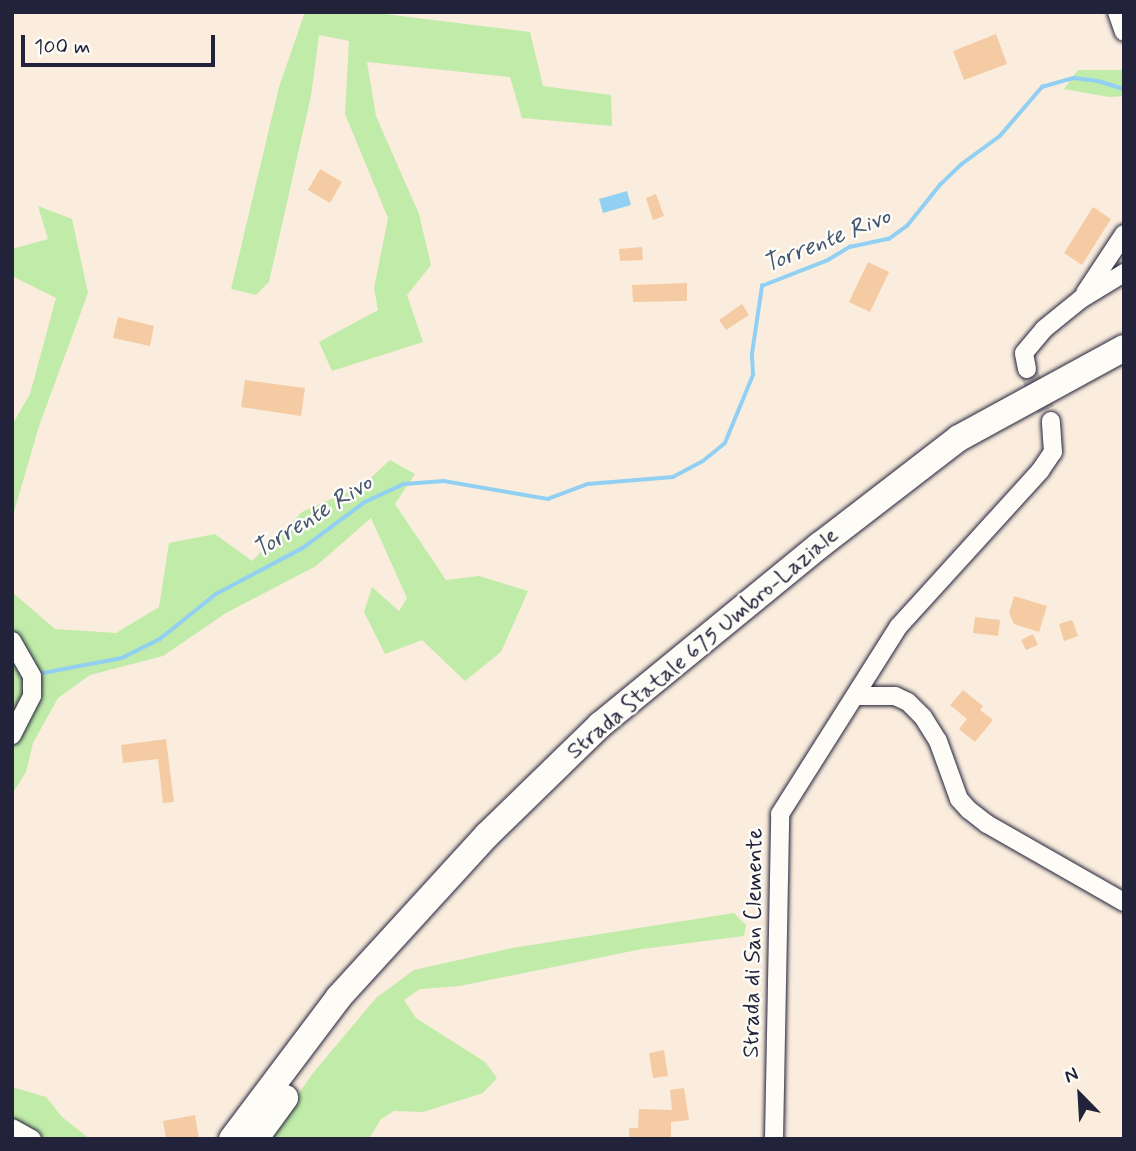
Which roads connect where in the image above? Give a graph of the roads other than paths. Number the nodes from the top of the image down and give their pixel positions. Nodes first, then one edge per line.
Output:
1 (1117, 12) edge
2 (1124, 32) edge
3 (1124, 234) edge
4 (1124, 272) edge
5 (1081, 299) junction
6 (1124, 348) edge
7 (1124, 368) edge
8 (1027, 369) tunnel mouth
9 (1051, 421) tunnel mouth
10 (12, 641) edge
11 (855, 696) junction
12 (12, 735) edge
13 (1124, 902) edge
14 (12, 1128) edge
15 (32, 1139) edge
16 (232, 1139) edge
17 (255, 1139) edge
18 (774, 1139) edge

1 - 2 street
3 - 5 street
4 - 5 street
5 - 8 street
6 - 16 highway, Strada Statale 675 Umbro-Laziale
7 - 17 highway, Strada Statale 675 Umbro-Laziale
9 - 11 street, Strada di San Clemente
10 - 12 street
11 - 13 street
11 - 18 street, Strada di San Clemente
14 - 15 street

